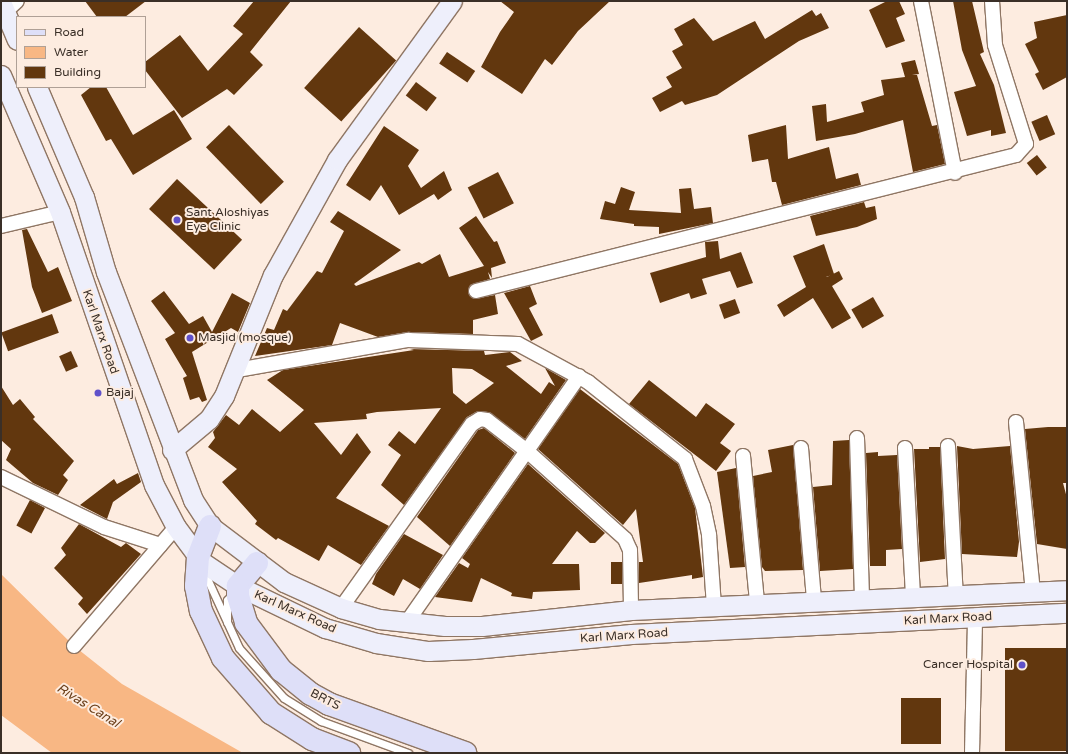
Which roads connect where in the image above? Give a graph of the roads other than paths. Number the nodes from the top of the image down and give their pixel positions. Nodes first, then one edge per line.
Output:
1 (452, 1) edge
2 (921, 1) edge
3 (992, 1) edge
4 (8, 5) edge
5 (16, 36) edge
6 (1, 75) edge
7 (37, 88) edge
8 (955, 173) junction
9 (60, 212) junction
10 (1, 226) edge
11 (476, 291) dead end
12 (237, 370) junction
13 (579, 376) junction
14 (1016, 422) dead end
15 (857, 438) dead end
16 (948, 446) dead end
17 (801, 448) dead end
18 (905, 448) dead end
19 (172, 450) junction
20 (527, 451) junction
21 (743, 456) dead end
22 (1, 478) edge
23 (210, 526) junction
24 (176, 528) junction
25 (160, 544) junction
26 (198, 557) junction
27 (257, 564) junction
28 (238, 586) junction
29 (1067, 590) edge
30 (1033, 593) junction
31 (913, 596) junction
32 (956, 596) junction
33 (862, 597) junction
34 (814, 600) junction
35 (757, 602) junction
36 (714, 606) junction
37 (341, 608) junction
38 (631, 610) junction
39 (1067, 613) edge
40 (975, 618) junction
41 (407, 622) junction
42 (229, 631) junction
43 (74, 646) dead end
44 (349, 753) edge
45 (408, 753) edge
46 (465, 753) edge
47 (972, 753) edge

1 - 12 main road
2 - 8 street
3 - 8 street
4 - 5 main road
6 - 9 main road, Karl Marx Road
7 - 19 main road, Karl Marx Road
8 - 11 street
9 - 10 street
9 - 24 main road, Karl Marx Road
12 - 13 street
12 - 19 main road
13 - 20 street
13 - 36 street
14 - 30 street
15 - 33 street
16 - 32 street
17 - 34 street
18 - 31 street
19 - 23 main road, Karl Marx Road
20 - 37 street
20 - 38 street
20 - 41 street
21 - 35 street
22 - 25 street
23 - 26 main road
23 - 27 main road, Karl Marx Road
24 - 25 street
24 - 26 main road, Karl Marx Road
25 - 43 street
26 - 28 main road, Karl Marx Road
26 - 42 lane, BRTS
26 - 44 main road
27 - 28 main road
27 - 37 main road, Karl Marx Road
28 - 40 main road, Karl Marx Road
28 - 42 lane
28 - 46 main road, BRTS
29 - 30 main road, Karl Marx Road
30 - 32 main road, Karl Marx Road
31 - 32 main road, Karl Marx Road
31 - 33 main road, Karl Marx Road
33 - 34 main road, Karl Marx Road
34 - 35 main road, Karl Marx Road
35 - 36 main road, Karl Marx Road
36 - 38 main road, Karl Marx Road
37 - 41 main road, Karl Marx Road
38 - 41 main road, Karl Marx Road
39 - 40 main road, Karl Marx Road
40 - 47 street
42 - 45 lane, BRTS

